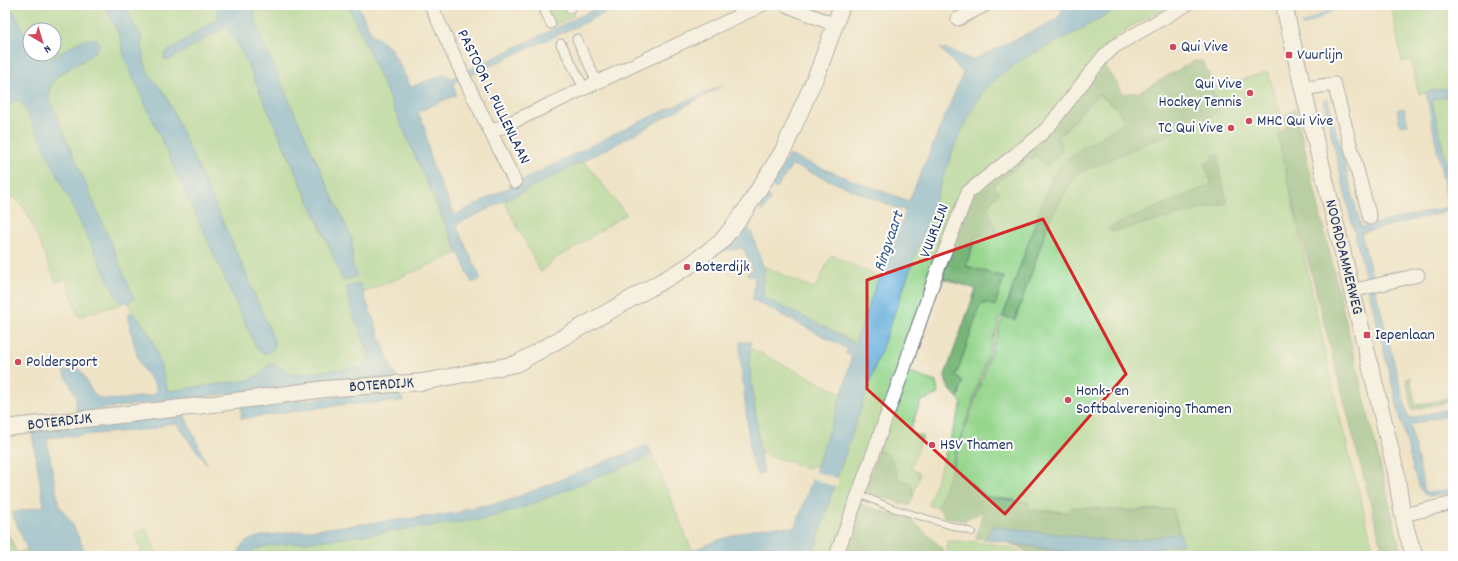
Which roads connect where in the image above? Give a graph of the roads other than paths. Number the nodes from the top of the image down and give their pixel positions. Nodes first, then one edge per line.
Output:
1 (431, 5) edge
2 (542, 5) edge
3 (762, 5) edge
4 (786, 5) edge
5 (842, 5) edge
6 (985, 5) edge
7 (1186, 5) edge
8 (1284, 5) edge
9 (958, 19) dead end
10 (551, 24) dead end
11 (835, 26) junction
12 (578, 39) dead end
13 (561, 44) dead end
14 (597, 82) junction
15 (584, 88) junction
16 (1303, 89) junction
17 (491, 132) junction
18 (515, 182) dead end
19 (1370, 218) dead end
20 (1418, 275) dead end
21 (1357, 290) junction
22 (5, 428) edge
23 (858, 494) junction
24 (1453, 503) edge
25 (1408, 514) junction
26 (972, 532) dead end
27 (836, 556) edge
28 (1415, 556) edge
29 (1419, 556) edge

1 - 17 street, PASTOOR L. PULLENLAAN
2 - 10 street
3 - 14 street
4 - 11 street
5 - 11 street, BOTERDIJK
6 - 9 street
7 - 23 street, VUURLIJN
8 - 16 street, NOORDDAMMERWEG
11 - 22 street, BOTERDIJK
12 - 14 street
13 - 15 street
14 - 15 street
15 - 17 street
16 - 19 street
16 - 21 street, NOORDDAMMERWEG
17 - 18 street, PASTOOR L. PULLENLAAN
20 - 21 street
21 - 25 street, NOORDDAMMERWEG
23 - 26 lane
23 - 27 street, VUURLIJN
24 - 25 street
25 - 28 street, NOORDDAMMERWEG
25 - 29 street, NOORDDAMMERWEG

